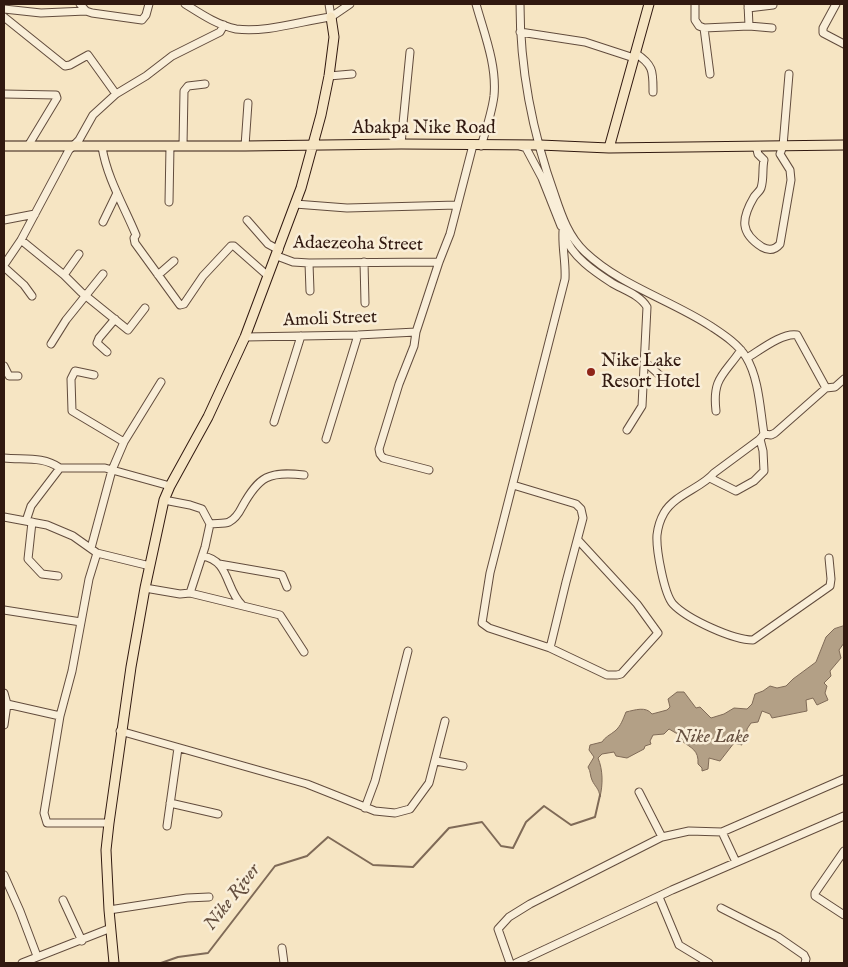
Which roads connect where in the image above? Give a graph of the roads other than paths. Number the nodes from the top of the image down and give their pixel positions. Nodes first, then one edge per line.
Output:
1 (80, 4) edge
2 (150, 4) edge
3 (184, 4) edge
4 (329, 4) edge
5 (350, 4) edge
6 (476, 4) edge
7 (520, 4) edge
8 (649, 4) edge
9 (695, 4) edge
10 (836, 4) edge
11 (773, 5) dead end
12 (748, 6) edge
13 (4, 9) edge
14 (86, 11) junction
15 (4, 17) edge
16 (331, 17) junction
17 (224, 25) junction
18 (749, 26) junction
19 (704, 28) junction
20 (772, 28) dead end
21 (520, 32) junction
22 (844, 44) edge
23 (410, 52) dead end
24 (635, 55) junction
25 (352, 74) dead end
26 (710, 74) dead end
27 (789, 74) dead end
28 (329, 76) junction
29 (205, 84) dead end
30 (653, 92) dead end
31 (4, 94) edge
32 (116, 94) junction
33 (248, 103) dead end
34 (401, 144) junction
35 (540, 145) junction
36 (4, 146) edge
37 (28, 146) junction
38 (74, 146) junction
39 (102, 146) junction
40 (170, 146) junction
41 (183, 146) junction
42 (245, 146) junction
43 (312, 146) junction
44 (475, 146) junction
45 (756, 146) junction
46 (783, 146) junction
47 (844, 146) edge
48 (609, 148) junction
49 (117, 193) junction
50 (169, 202) dead end
51 (295, 204) junction
52 (457, 205) junction
53 (34, 214) junction
54 (4, 220) edge
55 (247, 220) dead end
56 (103, 222) dead end
57 (563, 231) junction
58 (21, 240) junction
59 (278, 253) junction
60 (79, 254) dead end
61 (174, 261) dead end
62 (364, 262) junction
63 (439, 262) junction
64 (309, 263) junction
65 (4, 266) edge
66 (102, 274) dead end
67 (64, 275) junction
68 (158, 275) junction
69 (268, 276) junction
70 (310, 291) dead end
71 (32, 296) dead end
72 (86, 296) junction
73 (366, 303) dead end
74 (145, 308) dead end
75 (114, 318) junction
76 (416, 332) junction
77 (358, 335) junction
78 (301, 336) junction
79 (245, 337) junction
80 (51, 344) dead end
81 (741, 350) junction
82 (107, 352) dead end
83 (747, 358) junction
84 (645, 362) junction
85 (4, 366) edge
86 (94, 375) dead end
87 (18, 376) dead end
88 (664, 379) dead end
89 (844, 379) edge
90 (161, 382) dead end
91 (826, 388) junction
92 (716, 411) dead end
93 (274, 422) dead end
94 (626, 430) dead end
95 (762, 436) junction
96 (326, 439) dead end
97 (124, 442) junction
98 (4, 458) edge
99 (60, 468) junction
100 (112, 470) junction
101 (429, 470) dead end
102 (304, 475) dead end
103 (710, 478) junction
104 (513, 485) junction
105 (170, 486) junction
106 (164, 500) junction
107 (4, 518) edge
108 (29, 521) junction
109 (210, 524) junction
110 (578, 540) junction
111 (91, 548) junction
112 (97, 553) junction
113 (202, 556) junction
114 (829, 558) dead end
115 (219, 564) junction
116 (150, 566) junction
117 (58, 576) dead end
118 (287, 587) dead end
119 (145, 588) junction
120 (190, 593) junction
121 (243, 606) junction
122 (4, 610) edge
123 (81, 622) junction
124 (550, 648) junction
125 (408, 651) dead end
126 (304, 652) dead end
127 (4, 693) edge
128 (7, 704) junction
129 (60, 716) junction
130 (445, 721) dead end
131 (4, 725) edge
132 (120, 731) junction
133 (178, 748) junction
134 (436, 761) junction
135 (463, 766) dead end
136 (844, 779) edge
137 (639, 792) dead end
138 (170, 803) junction
139 (365, 808) junction
140 (218, 814) dead end
141 (844, 816) edge
142 (109, 823) junction
143 (167, 826) dead end
144 (722, 832) junction
145 (662, 837) junction
146 (844, 851) edge
147 (736, 862) junction
148 (4, 874) edge
149 (209, 897) dead end
150 (659, 898) junction
151 (63, 900) dead end
152 (721, 908) dead end
153 (109, 910) junction
154 (844, 915) edge
155 (111, 928) junction
156 (82, 941) junction
157 (282, 948) dead end
158 (37, 956) junction
159 (113, 961) edge
160 (22, 963) edge
161 (284, 963) edge
162 (510, 963) edge
163 (516, 963) edge
164 (709, 963) edge
165 (805, 963) edge

1 - 14 street
2 - 14 street
3 - 17 street
4 - 16 street
5 - 16 street
6 - 44 street
7 - 21 street
8 - 24 main road
9 - 19 street
10 - 22 street
11 - 12 street
12 - 18 street
13 - 14 street
15 - 32 street
16 - 17 street
16 - 28 main road
17 - 32 street
18 - 19 street
18 - 20 street
19 - 26 street
21 - 24 street
21 - 35 street
23 - 34 street
24 - 30 street
24 - 48 main road
25 - 28 street
27 - 46 street
28 - 43 main road
29 - 41 street
31 - 37 street
32 - 38 street
33 - 42 street
34 - 43 main road, Abakpa Nike Road
34 - 44 main road, Abakpa Nike Road
35 - 44 main road, Abakpa Nike Road
35 - 48 main road, Abakpa Nike Road
35 - 81 street
36 - 37 main road, Abakpa Nike Road
37 - 38 main road, Abakpa Nike Road
38 - 39 main road, Abakpa Nike Road
38 - 53 street
39 - 40 main road, Abakpa Nike Road
39 - 49 street
40 - 41 main road, Abakpa Nike Road
40 - 50 street
41 - 42 main road, Abakpa Nike Road
42 - 43 main road, Abakpa Nike Road
43 - 51 main road
44 - 52 street
44 - 57 street
45 - 46 main road, Abakpa Nike Road
45 - 46 street
45 - 48 main road, Abakpa Nike Road
46 - 47 main road, Abakpa Nike Road
49 - 56 street
49 - 68 street
51 - 52 street
51 - 59 main road
52 - 63 street
53 - 54 street
53 - 58 street
55 - 59 street
57 - 84 street
57 - 104 street
58 - 65 street
58 - 67 street
59 - 64 street, Adaezeoha Street
59 - 69 main road
60 - 67 street
61 - 68 street
62 - 63 street, Adaezeoha Street
62 - 64 street, Adaezeoha Street
62 - 73 street
63 - 76 street
64 - 70 street
65 - 71 street
66 - 72 street
67 - 72 street
68 - 69 street
69 - 79 main road
72 - 75 street
72 - 80 street
74 - 75 street
75 - 82 street
76 - 77 street, Amoli Street
76 - 101 street
77 - 78 street, Amoli Street
77 - 96 street
78 - 79 street, Amoli Street
78 - 93 street
79 - 105 main road
81 - 83 street
81 - 92 street
83 - 91 street
83 - 95 street
84 - 88 street
84 - 94 street
85 - 87 street
86 - 97 street
89 - 91 street
90 - 97 street
91 - 95 street
95 - 103 street
95 - 103 street
97 - 100 street
98 - 99 street
99 - 100 street
99 - 108 street
100 - 105 street
100 - 111 street
102 - 109 street
103 - 114 street
104 - 110 street
104 - 124 street
105 - 106 main road
106 - 109 street
106 - 116 main road
107 - 108 street
108 - 111 street
108 - 117 street
109 - 113 street
110 - 124 street
110 - 124 street
111 - 112 street
112 - 116 street
112 - 123 street
113 - 115 street
113 - 120 street
115 - 118 street
115 - 121 street
116 - 119 main road
119 - 120 street
119 - 132 main road
120 - 121 street
121 - 126 street
122 - 123 street
123 - 129 street
125 - 139 street
127 - 128 street
128 - 129 street
128 - 131 street
129 - 142 street
130 - 134 street
132 - 133 street
132 - 142 main road
133 - 138 street
133 - 139 street
134 - 135 street
134 - 139 street
136 - 144 street
137 - 145 street
138 - 140 street
138 - 143 street
141 - 147 street
142 - 153 main road
144 - 145 street
144 - 147 street
145 - 162 street
146 - 154 street
147 - 150 street
148 - 158 street
149 - 153 street
150 - 163 street
150 - 164 street
151 - 156 street
152 - 165 street
153 - 155 main road
155 - 156 street
155 - 159 main road
156 - 158 street
157 - 161 street
158 - 160 street

